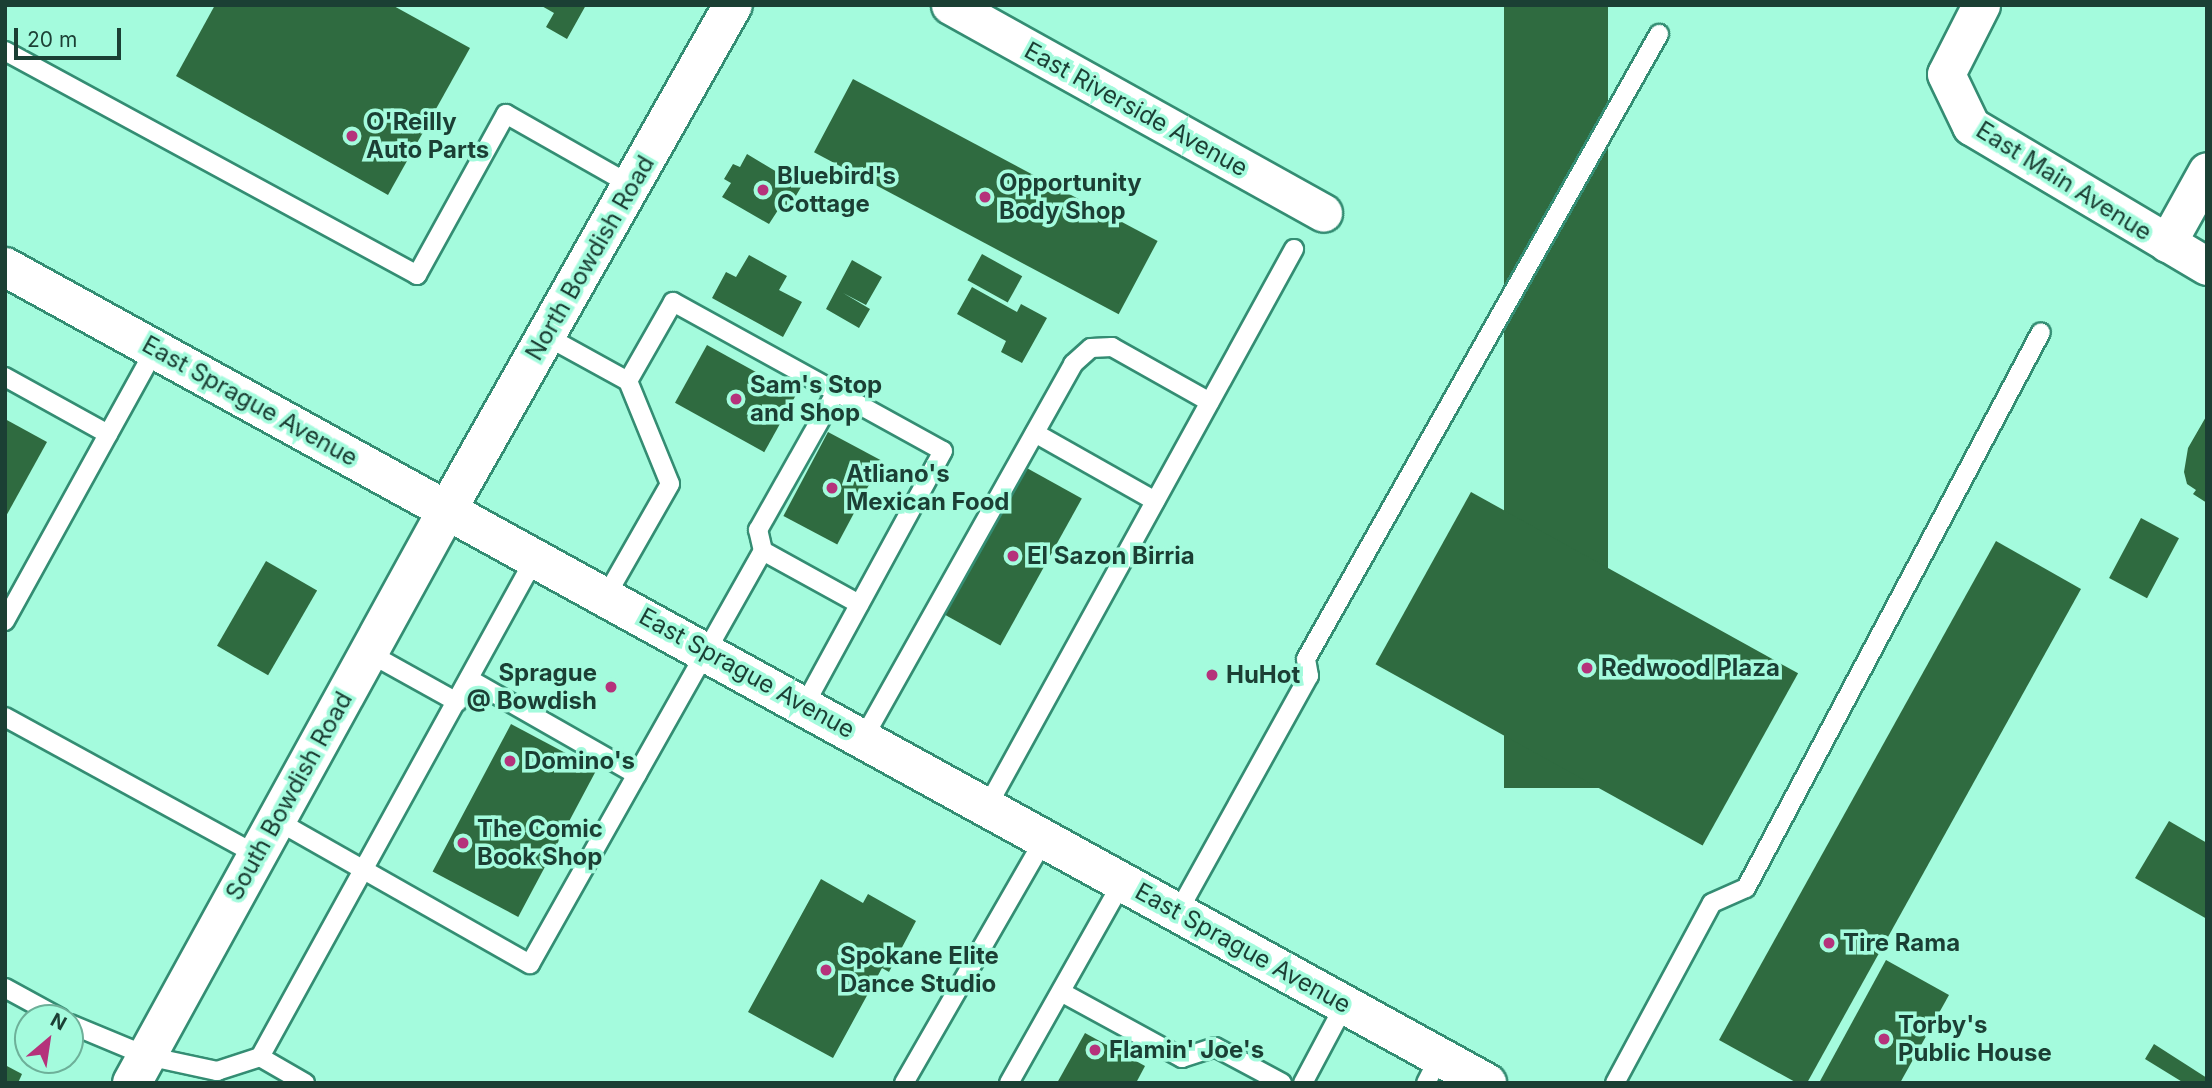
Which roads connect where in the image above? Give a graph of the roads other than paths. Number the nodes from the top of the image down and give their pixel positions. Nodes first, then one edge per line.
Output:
1 (733, 5) edge
2 (950, 5) edge
3 (1981, 5) edge
4 (1660, 34) dead end
5 (5, 51) edge
6 (2207, 172) edge
7 (631, 186) junction
8 (1323, 213) dead end
9 (2167, 243) junction
10 (1294, 249) dead end
11 (2207, 266) edge
12 (5, 267) edge
13 (2041, 332) dead end
14 (546, 336) junction
15 (155, 349) junction
16 (5, 377) edge
17 (628, 381) junction
18 (836, 392) junction
19 (1210, 402) junction
20 (1035, 433) junction
21 (108, 434) junction
22 (1155, 501) junction
23 (447, 510) junction
24 (763, 551) junction
25 (535, 558) junction
26 (606, 596) junction
27 (859, 604) junction
28 (5, 621) edge
29 (707, 651) junction
30 (369, 653) junction
31 (469, 679) junction
32 (457, 702) junction
33 (805, 704) junction
34 (5, 717) edge
35 (864, 737) junction
36 (637, 775) junction
37 (987, 807) junction
38 (276, 820) junction
39 (1045, 838) junction
40 (257, 855) junction
41 (365, 872) junction
42 (1123, 881) junction
43 (1178, 912) junction
44 (5, 988) edge
45 (1061, 992) junction
46 (34, 1004) edge
47 (1345, 1004) junction
48 (84, 1033) edge
49 (260, 1057) junction
50 (139, 1069) edge
51 (1433, 1070) edge
52 (305, 1083) edge
53 (904, 1083) edge
54 (1009, 1083) edge
55 (1282, 1083) edge
56 (1303, 1083) edge
57 (1487, 1083) edge
58 (1615, 1083) edge

1 - 7 main road, North Bowdish Road
2 - 8 street, East Riverside Avenue
3 - 9 street, East Main Avenue
4 - 43 lane
5 - 7 lane
6 - 9 street
7 - 14 main road, North Bowdish Road
9 - 11 street, East Main Avenue
10 - 19 lane
12 - 15 main road, East Sprague Avenue
13 - 58 lane
14 - 17 lane
14 - 23 main road, North Bowdish Road
15 - 21 lane
15 - 23 main road, East Sprague Avenue
16 - 21 lane
17 - 18 lane
17 - 26 lane
18 - 24 lane
18 - 27 lane
19 - 20 lane
19 - 22 lane
20 - 22 lane
20 - 35 lane
21 - 28 lane
22 - 37 lane
23 - 25 main road, East Sprague Avenue
23 - 30 main road, South Bowdish Road
24 - 27 lane
24 - 29 lane
25 - 26 main road, East Sprague Avenue
25 - 31 lane
26 - 29 main road, East Sprague Avenue
27 - 33 lane
29 - 33 main road, East Sprague Avenue
29 - 36 lane
30 - 32 lane
30 - 38 main road, South Bowdish Road
31 - 32 lane
31 - 36 lane
32 - 41 lane
33 - 35 main road, East Sprague Avenue
34 - 40 lane
35 - 37 main road, East Sprague Avenue
36 - 41 lane
37 - 39 main road, East Sprague Avenue
38 - 40 main road, South Bowdish Road
38 - 41 lane
39 - 42 main road, East Sprague Avenue
39 - 53 lane
40 - 50 main road, South Bowdish Road
41 - 49 lane
42 - 43 main road, East Sprague Avenue
42 - 45 lane
43 - 47 main road, East Sprague Avenue
44 - 46 lane
45 - 54 lane
45 - 55 lane
47 - 51 main road, East Sprague Avenue
47 - 56 lane
48 - 50 lane
49 - 50 lane
49 - 52 lane
51 - 57 main road, East Sprague Avenue

